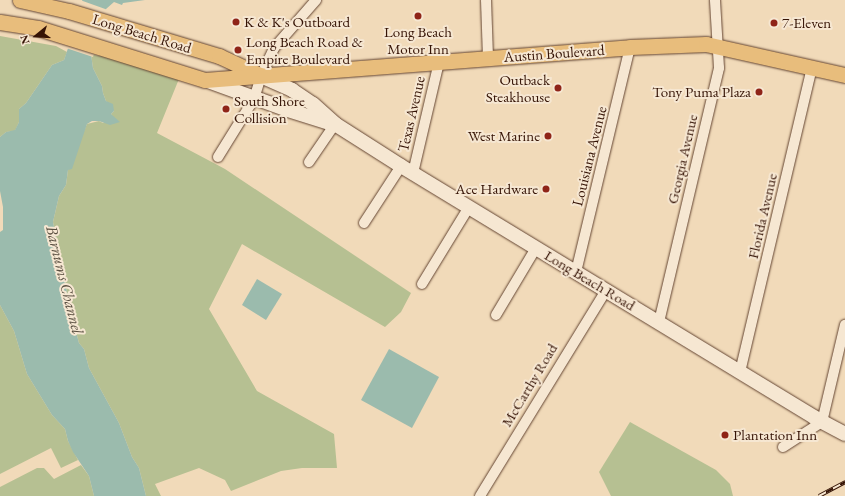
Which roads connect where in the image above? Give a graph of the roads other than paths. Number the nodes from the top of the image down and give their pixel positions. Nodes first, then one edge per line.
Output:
1 (20, 0) edge
2 (316, 0) edge
3 (486, 0) edge
4 (715, 0) edge
5 (0, 22) edge
6 (718, 46) junction
7 (630, 47) junction
8 (488, 58) junction
9 (439, 62) junction
10 (812, 67) junction
11 (845, 75) edge
12 (261, 76) junction
13 (205, 80) junction
14 (254, 99) junction
15 (335, 124) junction
16 (218, 158) dead end
17 (309, 162) dead end
18 (401, 166) junction
19 (414, 173) junction
20 (469, 207) junction
21 (364, 223) dead end
22 (536, 248) junction
23 (576, 272) junction
24 (422, 284) dead end
25 (606, 290) junction
26 (496, 315) dead end
27 (659, 322) junction
28 (845, 325) edge
29 (740, 372) junction
30 (822, 422) junction
31 (845, 434) edge
32 (783, 447) dead end
33 (480, 496) edge

1 - 12 main road, Long Beach Road
2 - 12 street
3 - 8 street
4 - 6 street, Georgia Avenue
5 - 13 main road, Long Beach Road
6 - 7 main road, Austin Boulevard
6 - 10 main road, Austin Boulevard
6 - 27 street, Georgia Avenue
7 - 8 main road, Austin Boulevard
7 - 23 street, Louisiana Avenue
8 - 9 main road, Austin Boulevard
9 - 12 main road, Austin Boulevard
9 - 19 street, Texas Avenue
10 - 11 main road, Austin Boulevard
10 - 29 street, Florida Avenue
12 - 13 main road, Long Beach Road
12 - 14 street
12 - 15 main road, Long Beach Road
13 - 14 main road, Long Beach Road
14 - 15 main road, Long Beach Road
14 - 16 street
15 - 17 street
15 - 18 main road, Long Beach Road
18 - 19 main road, Long Beach Road
18 - 21 street
19 - 20 main road, Long Beach Road
20 - 22 main road, Long Beach Road
20 - 24 street
22 - 23 main road, Long Beach Road
22 - 26 street
23 - 25 main road, Long Beach Road
25 - 27 main road, Long Beach Road
25 - 33 street, McCarthy Road
27 - 29 main road, Long Beach Road
28 - 30 street
29 - 30 main road, Long Beach Road
30 - 31 main road, Long Beach Road
30 - 32 street

